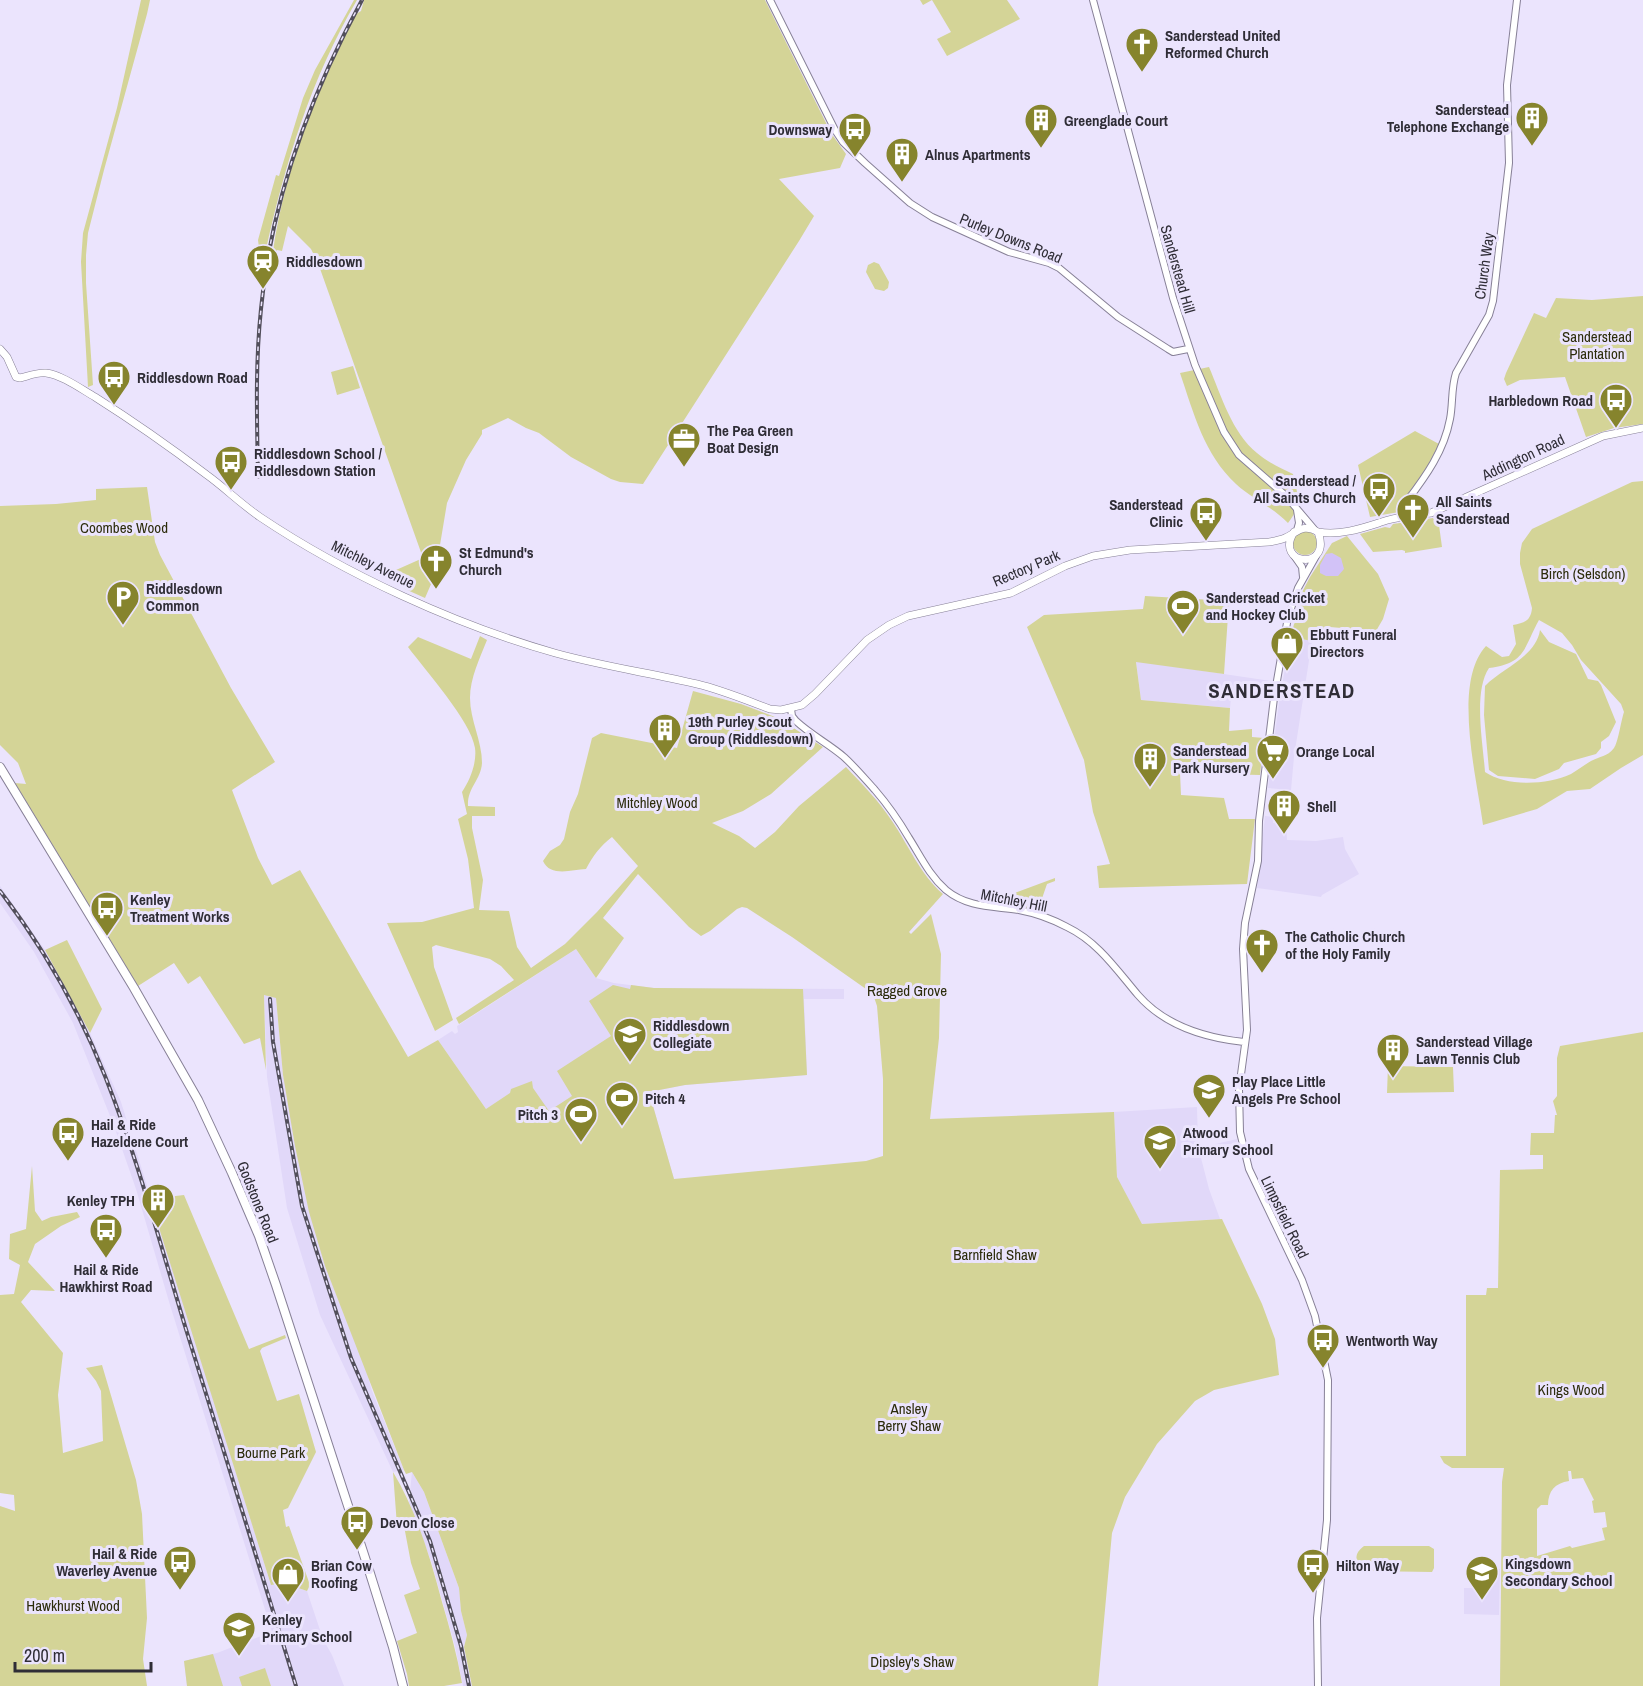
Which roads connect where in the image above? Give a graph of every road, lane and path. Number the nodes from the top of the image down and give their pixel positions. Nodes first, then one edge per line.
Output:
1 (770, 0) edge
2 (1517, 0) edge
3 (1095, 3) edge
4 (0, 349) edge
5 (1188, 349) junction
6 (1643, 429) edge
7 (1296, 507) junction
8 (1405, 516) junction
9 (1295, 531) junction
10 (1316, 531) junction
11 (1345, 532) junction
12 (1269, 542) junction
13 (1317, 554) junction
14 (1294, 555) junction
15 (1302, 581) junction
16 (791, 709) junction
17 (0, 767) edge
18 (1244, 1042) junction
19 (403, 1686) edge
20 (1318, 1686) edge

1 - 5 main road, Purley Downs Road
2 - 8 main road, Church Way
3 - 5 main road, Sanderstead Hill
4 - 16 main road, Mitchley Avenue
5 - 7 main road, Sanderstead Hill
6 - 8 main road, Addington Road
7 - 9 main road
7 - 10 main road, Sanderstead Hill
8 - 11 main road, Addington Road
9 - 10 main road
9 - 12 main road, Rectory Park
9 - 14 main road
10 - 11 main road
10 - 13 main road
11 - 13 main road
12 - 14 main road, Rectory Park
12 - 16 main road, Rectory Park
13 - 14 main road
13 - 15 main road, Limpsfield Road
14 - 15 main road
15 - 18 main road, Limpsfield Road
16 - 18 main road, Mitchley Hill
17 - 19 highway, Godstone Road
18 - 20 main road, Limpsfield Road

